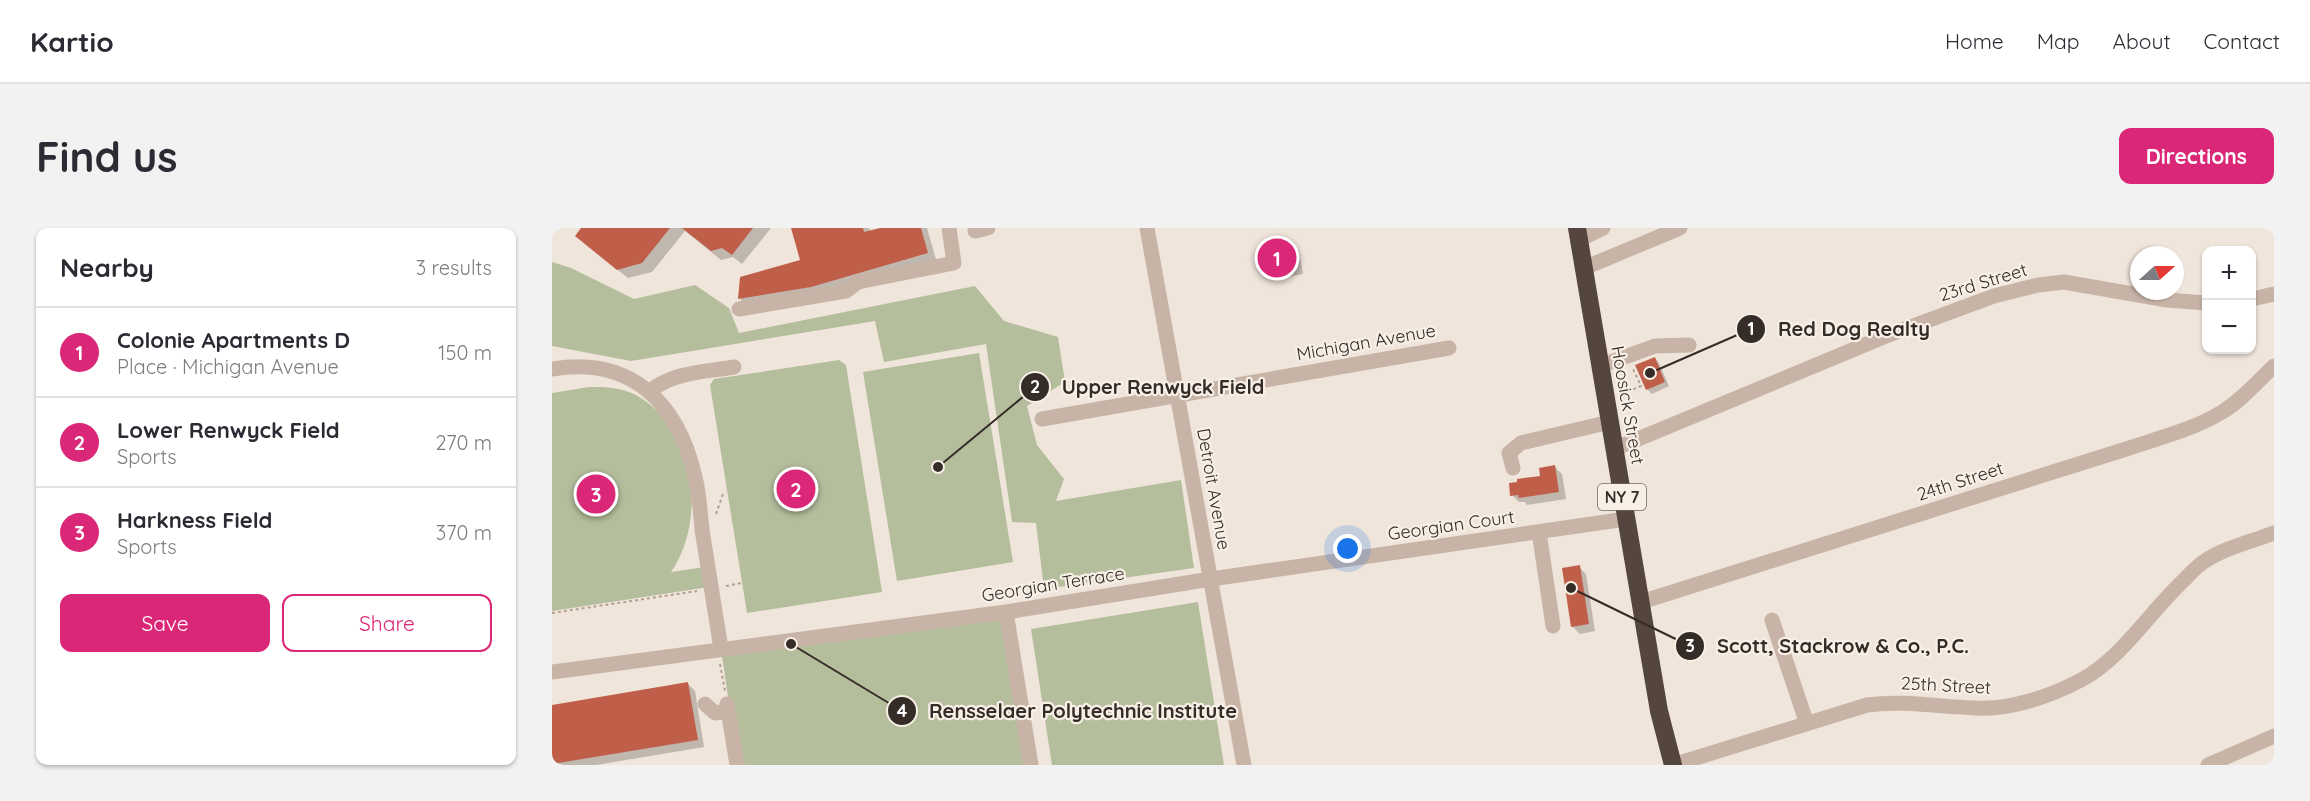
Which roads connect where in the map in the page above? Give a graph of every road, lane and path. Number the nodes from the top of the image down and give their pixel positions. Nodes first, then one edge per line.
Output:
1 (949, 228) edge
2 (1147, 228) edge
3 (1603, 228) edge
4 (1680, 228) edge
5 (1578, 234) edge
6 (1584, 268) junction
7 (2274, 294) edge
8 (2256, 298) edge
9 (2202, 303) edge
10 (739, 309) dead end
11 (1689, 345) dead end
12 (1449, 348) dead end
13 (1627, 356) junction
14 (1600, 366) junction
15 (2274, 366) edge
16 (734, 367) dead end
17 (552, 369) edge
18 (649, 392) junction
19 (1178, 394) junction
20 (1622, 394) dead end
21 (1042, 419) dead end
22 (1610, 422) junction
23 (1614, 448) junction
24 (1513, 468) dead end
25 (1626, 519) junction
26 (1539, 532) junction
27 (2274, 533) edge
28 (1211, 579) junction
29 (712, 588) junction
30 (1641, 602) junction
31 (1006, 612) junction
32 (552, 613) edge
33 (1772, 620) dead end
34 (1553, 626) dead end
35 (720, 655) junction
36 (552, 672) edge
37 (726, 701) junction
38 (705, 704) dead end
39 (1807, 724) junction
40 (2274, 736) edge
41 (737, 765) edge
42 (1031, 765) edge
43 (1244, 765) edge
44 (1673, 765) edge
45 (2208, 765) edge

1 - 10 street
2 - 19 street, Detroit Avenue
3 - 5 street
4 - 6 street
5 - 6 highway, Hoosick Street / NY 7
6 - 14 highway, Hoosick Street / NY 7
7 - 8 street
9 - 23 street, 23rd Street
11 - 13 street
12 - 19 street, Michigan Avenue
13 - 14 street
13 - 20 path
14 - 22 highway, Hoosick Street / NY 7
15 - 30 street, 24th Street
16 - 18 street
17 - 18 street
18 - 29 street
19 - 21 street, Michigan Avenue
19 - 28 street, Detroit Avenue
22 - 23 highway, Hoosick Street / NY 7
22 - 24 street
23 - 25 highway, Hoosick Street / NY 7
25 - 26 street, Georgian Court
25 - 30 highway, Hoosick Street / NY 7
26 - 28 street, Georgian Court
26 - 34 street
27 - 39 street, 25th Street
28 - 31 street, Georgian Terrace
28 - 43 street, Detroit Avenue
29 - 32 path
29 - 35 street
30 - 44 highway, Hoosick Street / NY 7
31 - 35 street, Georgian Terrace
31 - 42 street
33 - 39 street
35 - 36 street, Georgian Terrace
35 - 37 path
37 - 38 street
37 - 41 street
39 - 44 street, 25th Street
40 - 45 street

